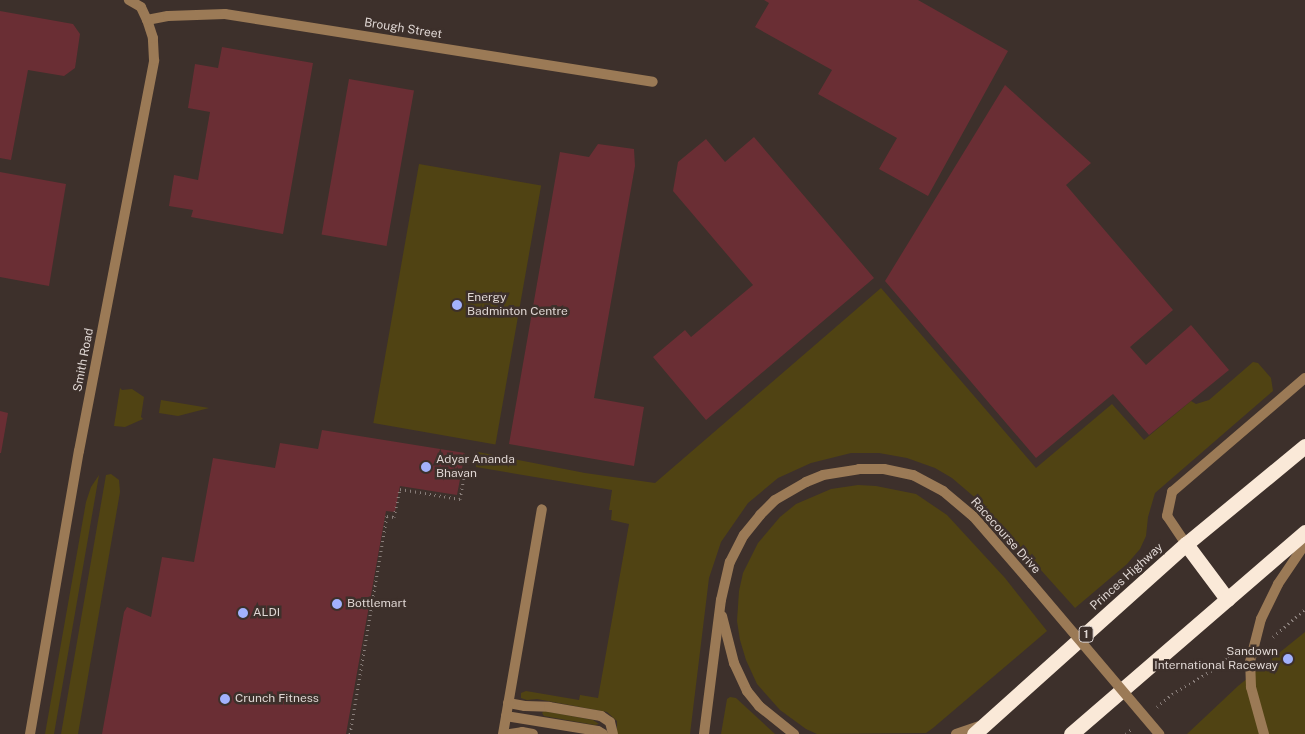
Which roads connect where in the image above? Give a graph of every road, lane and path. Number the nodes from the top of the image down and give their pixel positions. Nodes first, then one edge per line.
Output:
1 (129, 0) edge
2 (147, 20) junction
3 (654, 82) dead end
4 (1305, 378) edge
5 (1305, 446) edge
6 (468, 455) dead end
7 (542, 509) dead end
8 (1305, 532) edge
9 (1186, 544) junction
10 (1305, 544) edge
11 (1227, 599) junction
12 (721, 600) junction
13 (1305, 609) edge
14 (1270, 640) dead end
15 (1238, 653) dead end
16 (508, 703) junction
17 (1153, 711) dead end
18 (506, 716) junction
19 (1140, 722) dead end
20 (979, 729) edge
21 (30, 734) edge
22 (350, 734) edge
23 (503, 734) edge
24 (510, 734) edge
25 (533, 734) edge
26 (603, 734) edge
27 (613, 734) edge
28 (704, 734) edge
29 (794, 734) edge
30 (956, 734) edge
31 (1071, 734) edge
32 (1126, 734) edge
33 (1159, 734) edge
34 (1264, 734) edge

1 - 2 street, Smith Road
2 - 3 street, Brough Street
2 - 21 street, Smith Road
4 - 9 street
5 - 9 highway, Princes Highway / 1
6 - 22 path
7 - 16 street
8 - 11 highway
9 - 11 highway
9 - 20 highway, Princes Highway / 1
10 - 34 street
11 - 31 highway
12 - 28 street, Racecourse Drive
12 - 29 street, Racecourse Drive
12 - 33 street, Racecourse Drive, bridge
13 - 14 path
15 - 17 path
16 - 18 street
16 - 27 street
18 - 23 street
18 - 26 street
19 - 32 path
20 - 30 street
24 - 25 street

